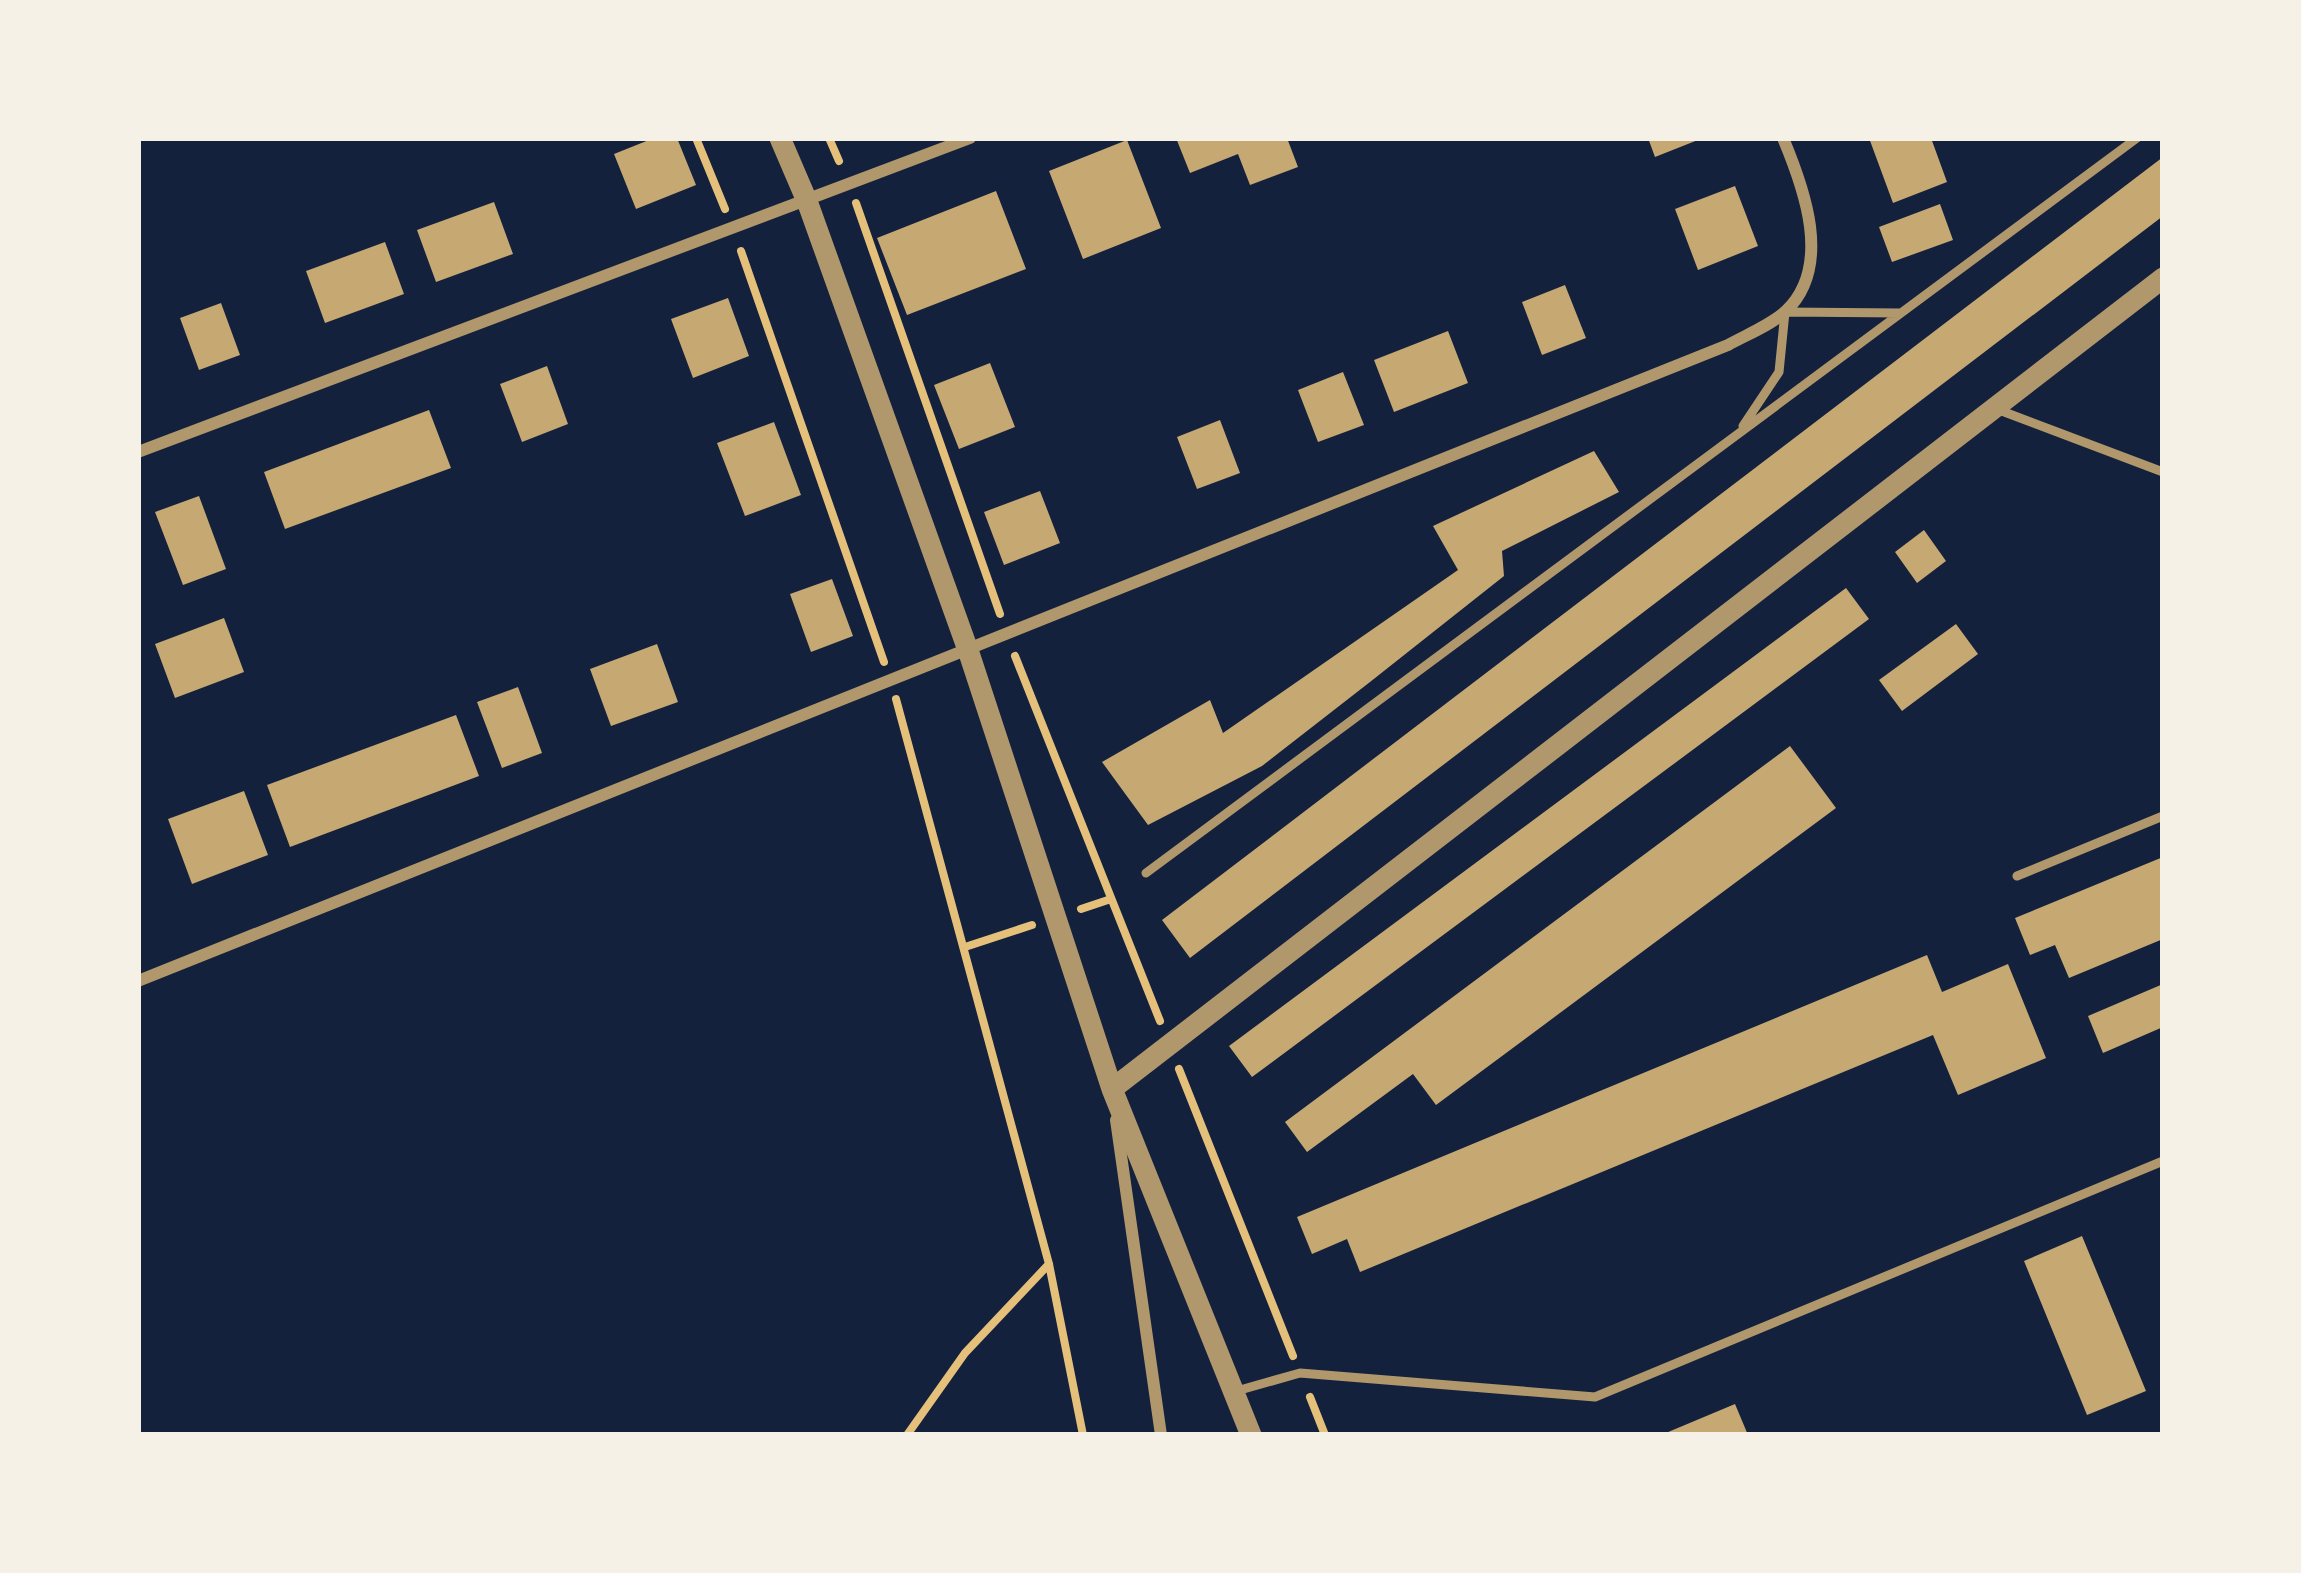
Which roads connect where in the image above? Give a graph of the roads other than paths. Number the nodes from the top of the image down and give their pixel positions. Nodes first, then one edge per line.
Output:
1 (780, 138) edge
2 (970, 138) edge
3 (1783, 138) edge
4 (2138, 138) edge
5 (807, 200) junction
6 (2163, 278) edge
7 (1785, 312) junction
8 (1901, 314) junction
9 (1994, 408) junction
10 (1738, 434) junction
11 (138, 452) edge
12 (2163, 472) edge
13 (968, 650) junction
14 (2163, 816) edge
15 (1146, 873) dead end
16 (2017, 876) dead end
17 (138, 982) edge
18 (1112, 1089) junction
19 (2163, 1161) edge
20 (1233, 1392) junction
21 (1161, 1435) edge
22 (1251, 1435) edge

1 - 5 street
2 - 5 street
3 - 7 street
4 - 8 lane
5 - 11 street
5 - 13 street
6 - 9 street
7 - 8 lane
7 - 10 lane
7 - 13 street
8 - 10 lane
9 - 12 lane
9 - 18 street
10 - 15 lane
13 - 17 street
13 - 18 street
14 - 16 lane
18 - 20 street
18 - 21 street
19 - 20 lane
20 - 22 street

